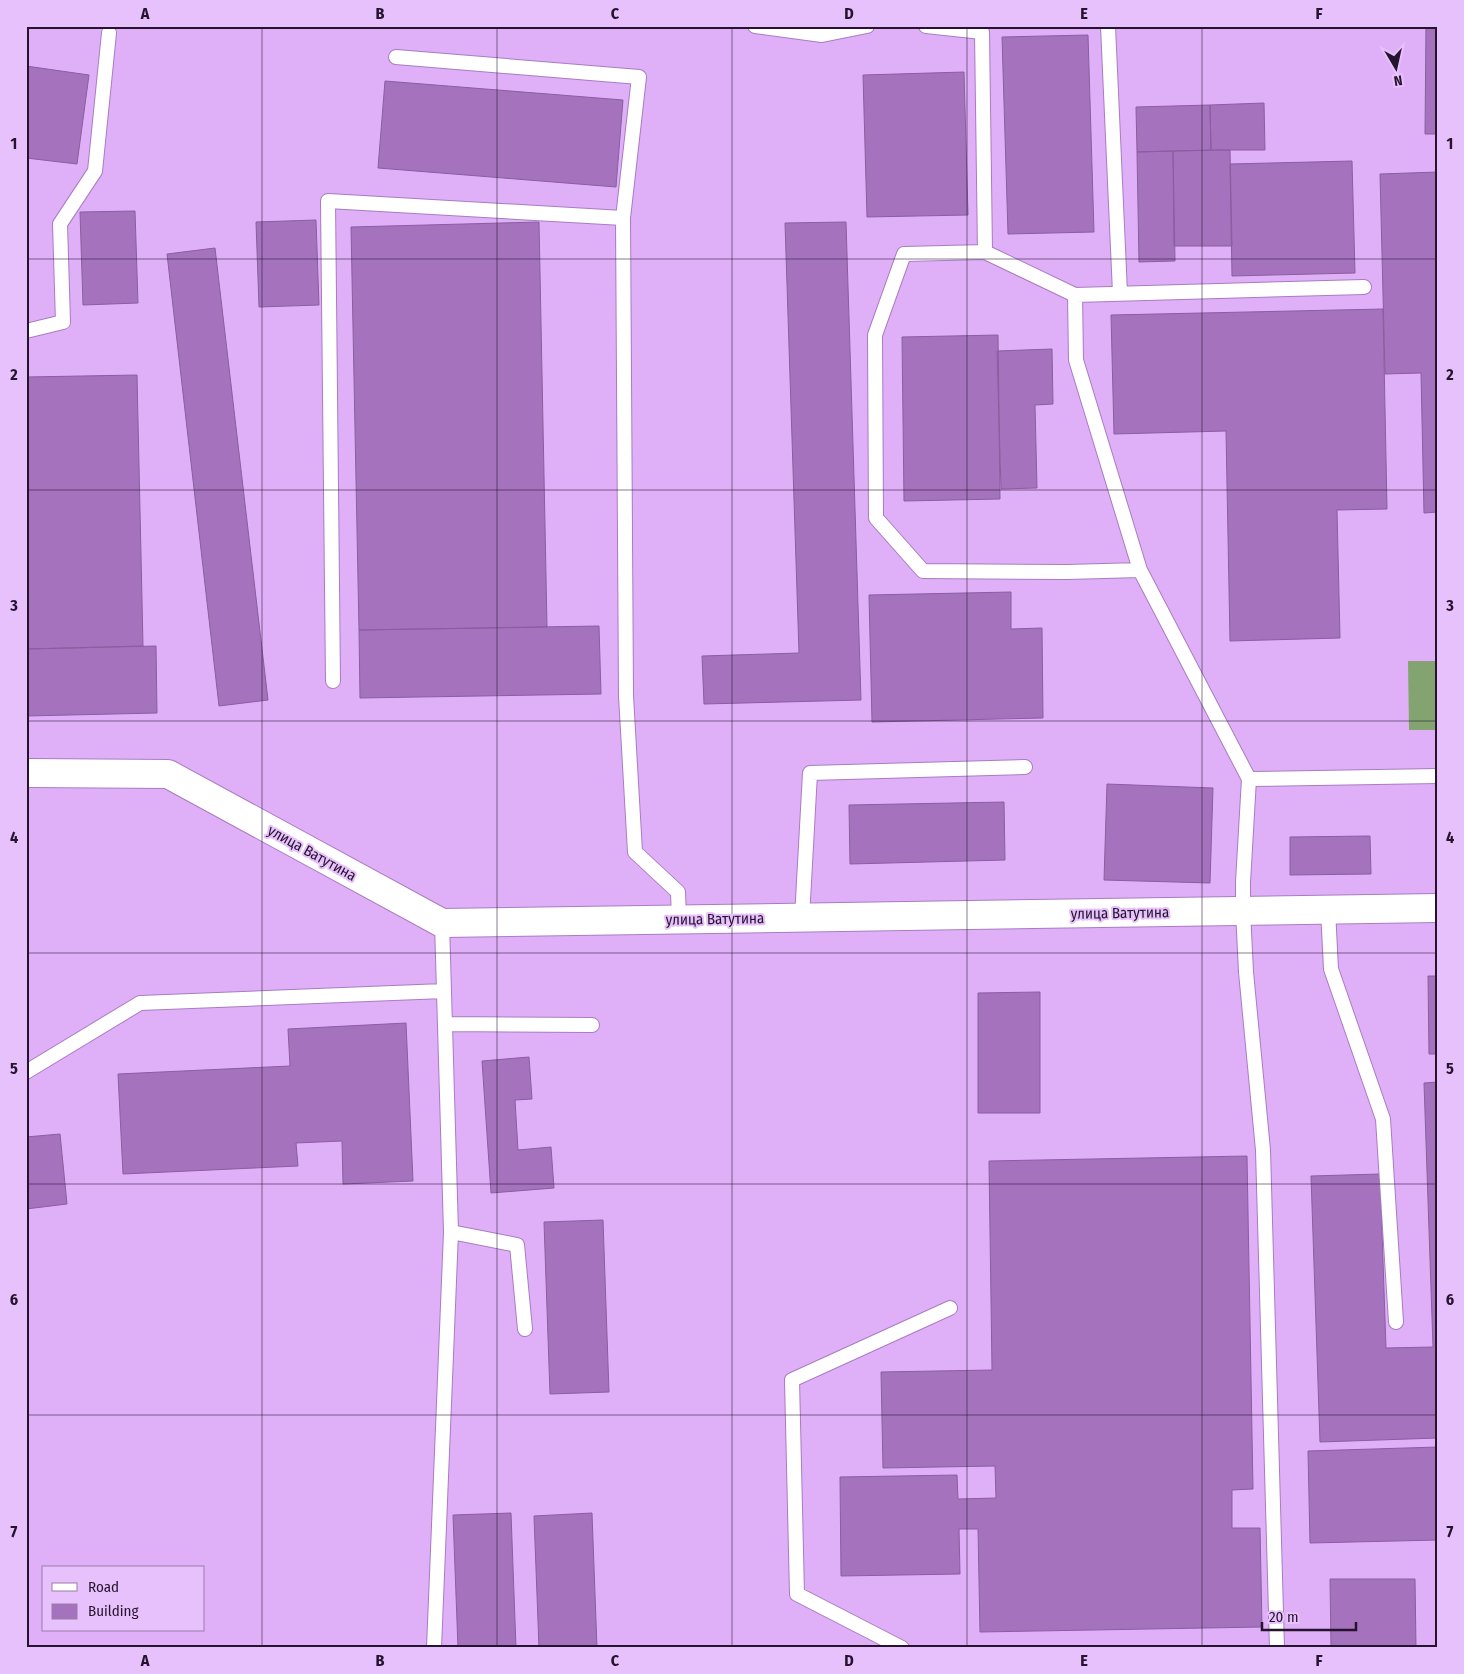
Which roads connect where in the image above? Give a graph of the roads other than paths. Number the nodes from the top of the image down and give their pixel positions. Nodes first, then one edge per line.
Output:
1 (755, 26) edge
2 (867, 26) edge
3 (926, 26) edge
4 (1108, 26) edge
5 (109, 33) dead end
6 (396, 57) dead end
7 (623, 218) junction
8 (985, 252) junction
9 (1364, 287) dead end
10 (1120, 293) junction
11 (1075, 295) junction
12 (26, 331) edge
13 (1140, 570) junction
14 (333, 680) dead end
15 (1025, 767) dead end
16 (28, 772) edge
17 (1438, 776) edge
18 (1249, 779) junction
19 (1438, 908) edge
20 (1328, 910) junction
21 (1243, 911) junction
22 (802, 918) junction
23 (679, 920) junction
24 (442, 923) junction
25 (444, 991) junction
26 (446, 1024) junction
27 (592, 1024) dead end
28 (26, 1072) edge
29 (451, 1232) junction
30 (950, 1308) dead end
31 (1396, 1322) dead end
32 (525, 1329) dead end
33 (434, 1648) edge
34 (902, 1648) edge
35 (1277, 1648) edge

1 - 2 lane
3 - 8 lane
4 - 10 lane
5 - 12 lane
6 - 7 lane
7 - 14 lane
7 - 23 lane
8 - 11 lane
8 - 13 lane
9 - 10 lane
10 - 11 lane
11 - 13 lane
13 - 18 lane
15 - 22 lane
16 - 24 street, улица Ватутина
17 - 18 lane
18 - 21 lane
19 - 20 street, улица Ватутина
20 - 21 street, улица Ватутина
20 - 31 lane
21 - 22 street, улица Ватутина
21 - 35 lane
22 - 23 street, улица Ватутина
23 - 24 street, улица Ватутина
24 - 25 lane
25 - 26 lane
25 - 28 lane
26 - 27 lane
26 - 29 lane
29 - 32 lane
29 - 33 lane
30 - 34 lane

